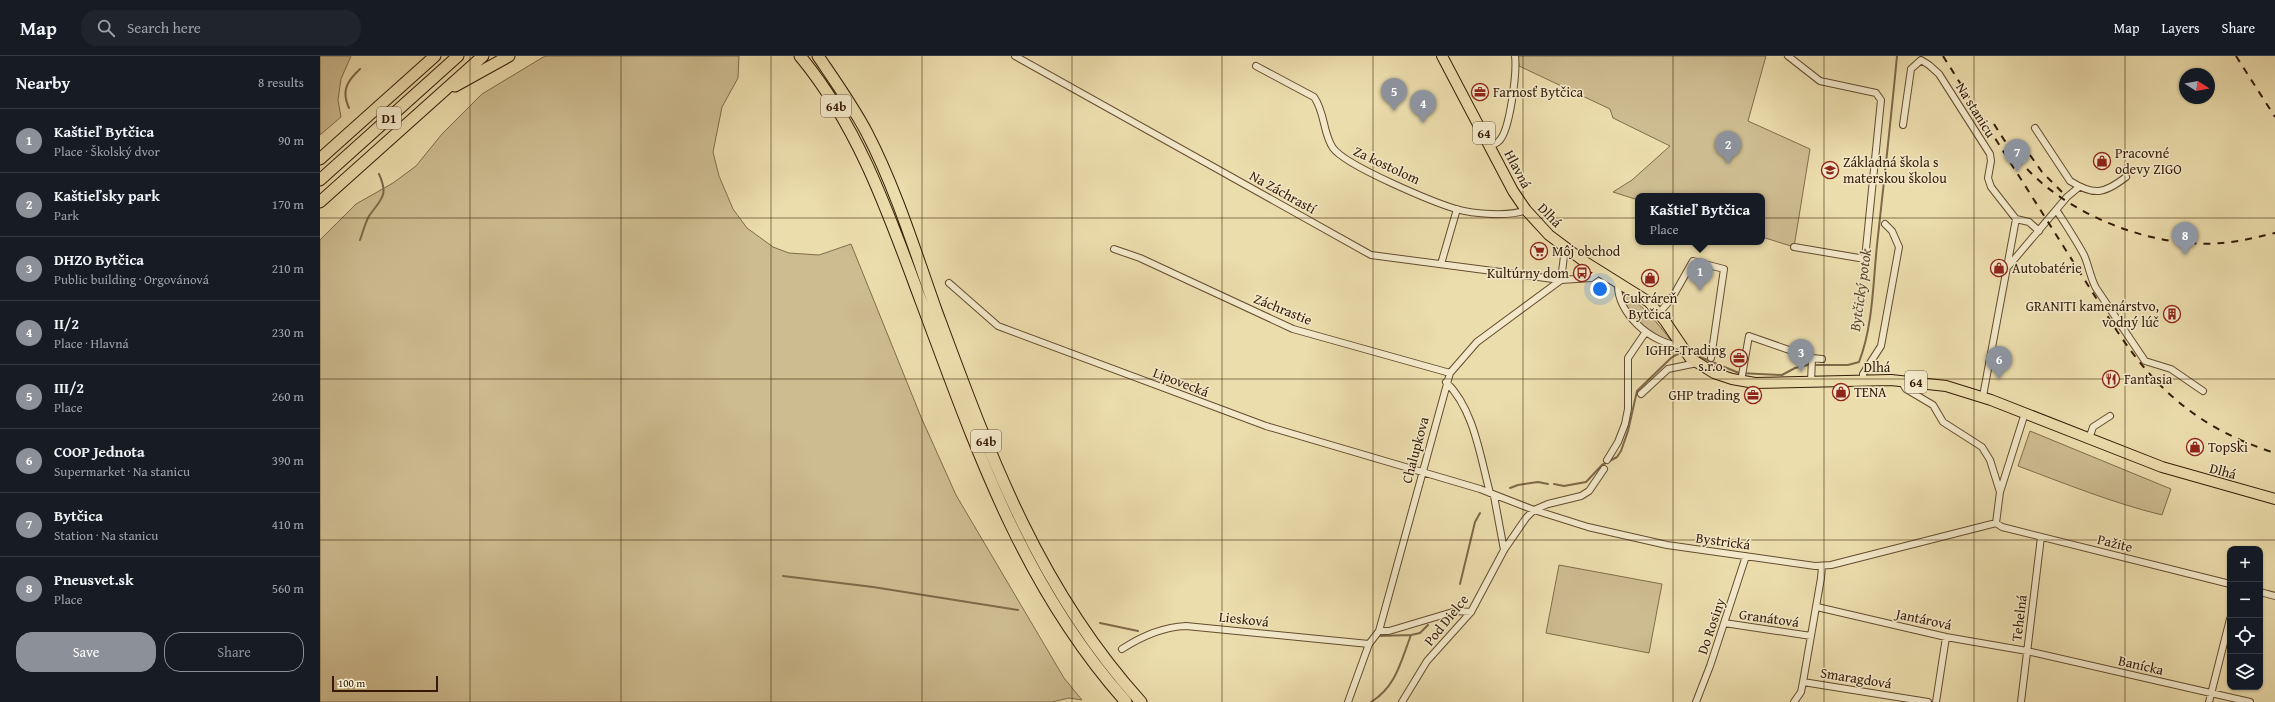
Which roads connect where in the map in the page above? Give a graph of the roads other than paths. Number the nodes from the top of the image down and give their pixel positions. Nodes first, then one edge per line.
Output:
1 (435, 56) edge
2 (458, 56) edge
3 (483, 56) edge
4 (509, 56) edge
5 (800, 56) edge
6 (818, 56) edge
7 (822, 56) edge
8 (1015, 56) edge
9 (1442, 56) edge
10 (1515, 56) edge
11 (1788, 56) edge
12 (1256, 66) dead end
13 (829, 72) junction
14 (440, 94) junction
15 (1903, 125) dead end
16 (2035, 128) dead end
17 (1490, 146) junction
18 (320, 159) edge
19 (2126, 177) dead end
20 (320, 180) edge
21 (2079, 187) junction
22 (320, 202) edge
23 (1458, 210) junction
24 (1526, 210) junction
25 (2057, 211) junction
26 (2016, 219) junction
27 (1885, 224) dead end
28 (2039, 231) junction
29 (1794, 247) dead end
30 (1565, 248) junction
31 (1114, 249) dead end
32 (1441, 264) junction
33 (2006, 269) junction
34 (1599, 272) junction
35 (1561, 280) junction
36 (949, 283) dead end
37 (1618, 283) junction
38 (1659, 313) junction
39 (1645, 333) junction
40 (1681, 346) junction
41 (1711, 358) dead end
42 (1822, 359) dead end
43 (1696, 363) junction
44 (1812, 363) junction
45 (1450, 373) junction
46 (1741, 376) junction
47 (1863, 381) junction
48 (1901, 381) junction
49 (1446, 382) junction
50 (1811, 382) junction
51 (2203, 391) dead end
52 (1641, 394) dead end
53 (1983, 396) junction
54 (2025, 413) junction
55 (2110, 416) dead end
56 (2089, 439) junction
57 (1607, 460) dead end
58 (1604, 469) dead end
59 (1421, 472) junction
60 (2000, 492) junction
61 (1492, 495) junction
62 (2275, 499) edge
63 (1534, 510) junction
64 (1996, 523) junction
65 (2041, 537) junction
66 (1504, 550) junction
67 (1746, 556) junction
68 (1822, 566) junction
69 (2227, 583) edge
70 (2263, 593) edge
71 (2275, 596) edge
72 (1816, 608) junction
73 (1471, 612) junction
74 (1724, 623) junction
75 (1379, 631) junction
76 (2227, 631) edge
77 (1811, 636) junction
78 (1946, 636) junction
79 (1369, 644) junction
80 (1122, 648) dead end
81 (2027, 652) junction
82 (1803, 682) junction
83 (2211, 693) junction
84 (1126, 702) edge
85 (1142, 702) edge
86 (1348, 702) edge
87 (1402, 702) edge
88 (1696, 702) edge
89 (1794, 702) edge
90 (1928, 702) edge
91 (1936, 702) edge
92 (2021, 702) edge
93 (2209, 702) edge
94 (2250, 702) edge

1 - 18 highway
2 - 20 highway, D1
3 - 14 highway, D1
4 - 14 highway
5 - 84 highway, 64b
6 - 13 highway, 64b
7 - 13 highway
8 - 32 street, Na Záchrastí
9 - 17 main road, Hlavná / 64
10 - 17 street
11 - 29 street
12 - 23 street, Za kostolom
13 - 85 highway, 64b
14 - 22 highway, D1
15 - 26 street, Na stanicu
16 - 21 street
17 - 24 main road, Hlavná / 64
19 - 21 street
21 - 25 street
23 - 24 street, Za kostolom
23 - 32 street
24 - 30 main road, Dlhá / 64
25 - 28 street
25 - 51 street
26 - 28 street, Na stanicu
26 - 33 street
27 - 47 street
28 - 33 street
30 - 34 main road, Dlhá / 64
30 - 35 street
31 - 45 street, Záchrastie
32 - 35 street, Na Záchrastí
33 - 53 street
34 - 35 street, Na Záchrastí
34 - 37 main road, Dlhá / 64
35 - 45 street, Chalupkova
36 - 59 street, Lipovecká
37 - 38 main road, Dlhá / 64
37 - 39 street
38 - 40 main road, Dlhá / 64
38 - 41 street
39 - 40 street
39 - 57 street
40 - 43 main road, Dlhá / 64
42 - 44 street
43 - 46 main road, Dlhá / 64
43 - 52 street
44 - 46 street
44 - 50 street
45 - 49 street, Chalupkova
46 - 50 main road, Dlhá / 64
47 - 48 main road, Dlhá / 64
47 - 50 main road, Dlhá / 64
48 - 53 main road, Dlhá / 64
48 - 60 street
49 - 59 street, Chalupkova
49 - 61 street
53 - 54 main road, Dlhá / 64
54 - 56 main road, Dlhá / 64
54 - 60 street
55 - 56 street
56 - 62 main road, Dlhá / 64
58 - 63 street
59 - 61 street, Bystrická
59 - 75 street, Chalupkova
60 - 64 street
61 - 63 street, Bystrická
61 - 66 street
63 - 66 street, Pod Dielce
63 - 67 street, Bystrická
64 - 65 street, Pažite
64 - 68 street, Bystrická
65 - 69 street, Pažite
65 - 81 street, Tehelná
66 - 73 street, Pod Dielce
67 - 68 street, Bystrická
67 - 74 street, Do Rosiny
68 - 72 street
70 - 71 street
72 - 77 street
72 - 78 street, Jantárová
73 - 75 street
73 - 87 street, Pod Dielce
74 - 77 street, Granátová
74 - 88 street, Do Rosiny
75 - 79 street, Chalupkova
76 - 83 street
77 - 82 street
78 - 81 street, Jantárová
78 - 91 street
79 - 80 street, Liesková
79 - 86 street, Chalupkova
81 - 83 street, Banícka
81 - 92 street, Tehelná
82 - 89 street
82 - 90 street, Smaragdová
83 - 93 street
83 - 94 street, Banícka

